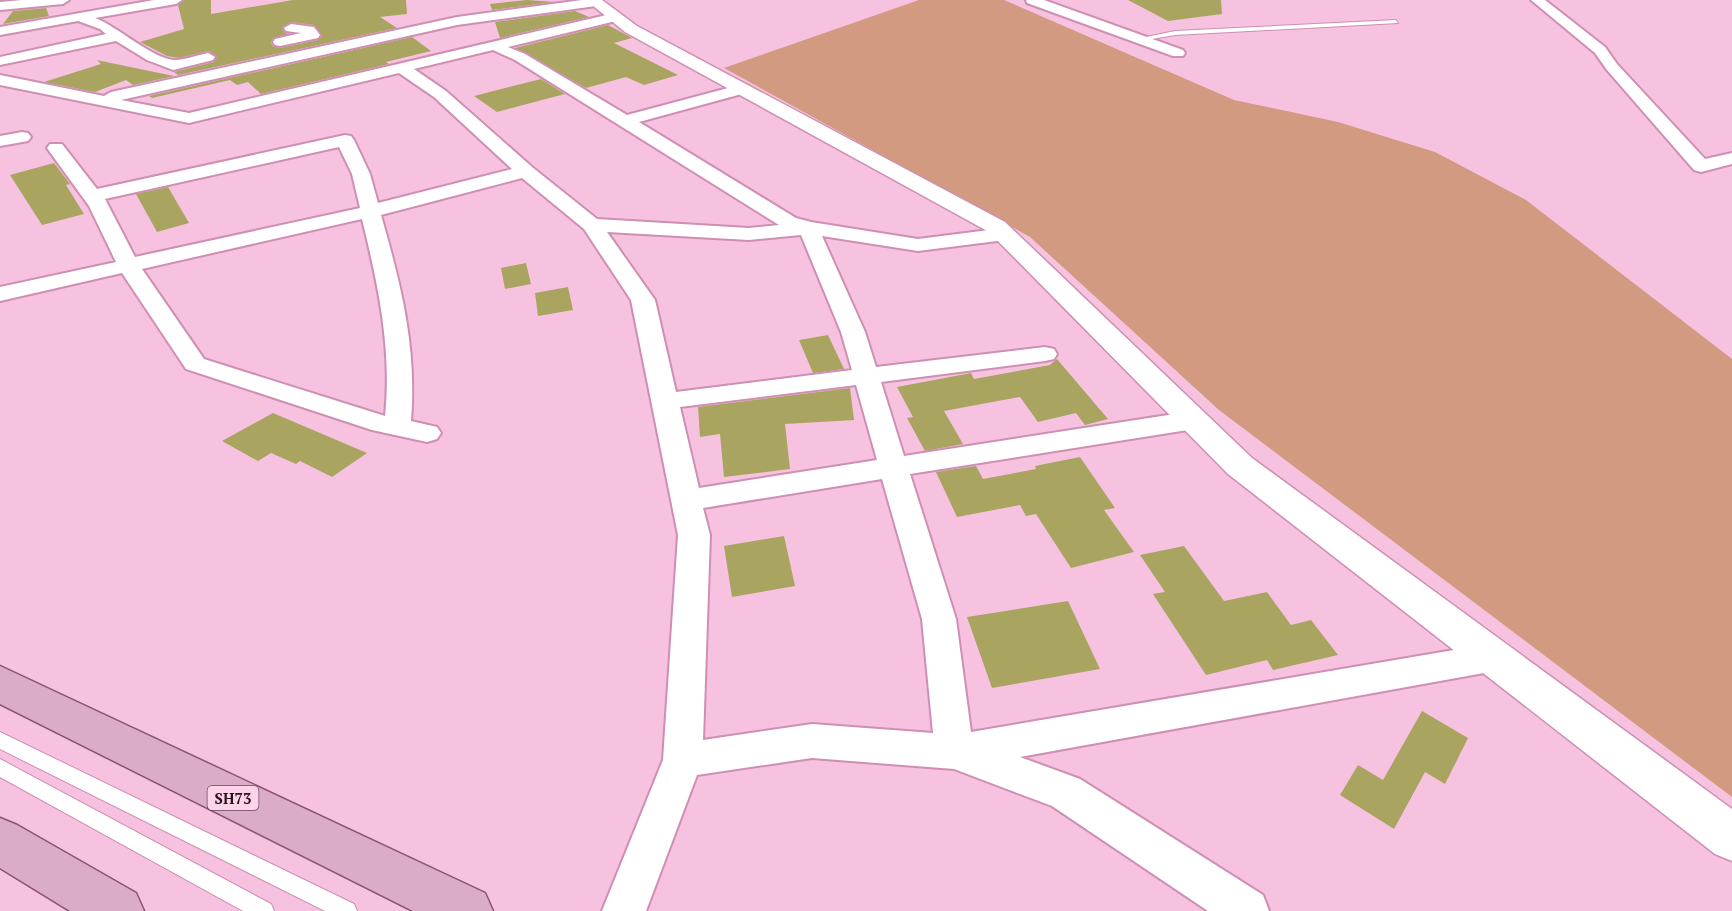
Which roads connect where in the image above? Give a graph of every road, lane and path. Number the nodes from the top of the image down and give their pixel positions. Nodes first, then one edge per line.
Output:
1 (63, 0) edge
2 (176, 0) edge
3 (1032, 0) edge
4 (1537, 0) edge
5 (0, 6) edge
6 (120, 6) edge
7 (609, 16) edge
8 (81, 18) junction
9 (1396, 22) dead end
10 (291, 28) dead end
11 (0, 31) edge
12 (118, 36) junction
13 (1140, 39) junction
14 (266, 45) dead end
15 (422, 45) dead end
16 (543, 51) dead end
17 (1178, 53) dead end
18 (379, 54) dead end
19 (496, 54) junction
20 (220, 55) dead end
21 (520, 57) junction
22 (0, 61) edge
23 (444, 76) dead end
24 (401, 77) junction
25 (0, 80) edge
26 (423, 81) junction
27 (743, 89) junction
28 (100, 99) junction
29 (179, 101) dead end
30 (146, 109) junction
31 (625, 121) junction
32 (22, 137) dead end
33 (0, 141) edge
34 (56, 148) dead end
35 (1732, 158) edge
36 (525, 171) junction
37 (93, 196) junction
38 (371, 212) junction
39 (592, 225) junction
40 (808, 228) junction
41 (1005, 234) junction
42 (129, 267) junction
43 (0, 294) edge
44 (1045, 354) dead end
45 (866, 376) junction
46 (665, 401) junction
47 (1194, 420) junction
48 (397, 427) junction
49 (427, 433) dead end
50 (893, 467) junction
51 (687, 500) junction
52 (1495, 657) junction
53 (0, 684) edge
54 (0, 740) edge
55 (954, 752) junction
56 (683, 760) junction
57 (0, 767) edge
58 (1732, 838) edge
59 (0, 841) edge
60 (118, 911) edge
61 (264, 911) edge
62 (347, 911) edge
63 (467, 911) edge
64 (624, 911) edge
65 (1247, 911) edge

1 - 5 street
2 - 6 street
3 - 13 street
4 - 35 street
6 - 8 street
7 - 19 street
7 - 27 street
7 - 28 street
8 - 11 street
8 - 12 street
9 - 13 lane
10 - 14 street
12 - 20 street
12 - 22 street
13 - 17 street
15 - 18 street
16 - 21 street
19 - 21 street
19 - 24 street
21 - 31 street
23 - 26 street
24 - 26 street
24 - 30 street
25 - 28 street
26 - 36 street
27 - 31 street
27 - 41 street
28 - 30 street
29 - 30 street
31 - 40 street
32 - 33 street
34 - 37 street
36 - 38 street
36 - 39 street
37 - 38 street
37 - 42 street
38 - 42 street
38 - 48 street
39 - 40 street
39 - 46 street
40 - 41 street
40 - 45 street
41 - 47 street
42 - 43 street
42 - 48 street
44 - 45 street
45 - 46 street
45 - 50 street
46 - 51 street
47 - 50 street
47 - 52 street
48 - 49 street
50 - 51 street
50 - 55 street
51 - 56 street
52 - 55 street
52 - 58 street
53 - 63 main road, SH73
54 - 62 lane
55 - 56 street
55 - 65 street
56 - 64 street
57 - 61 lane
59 - 60 main road

